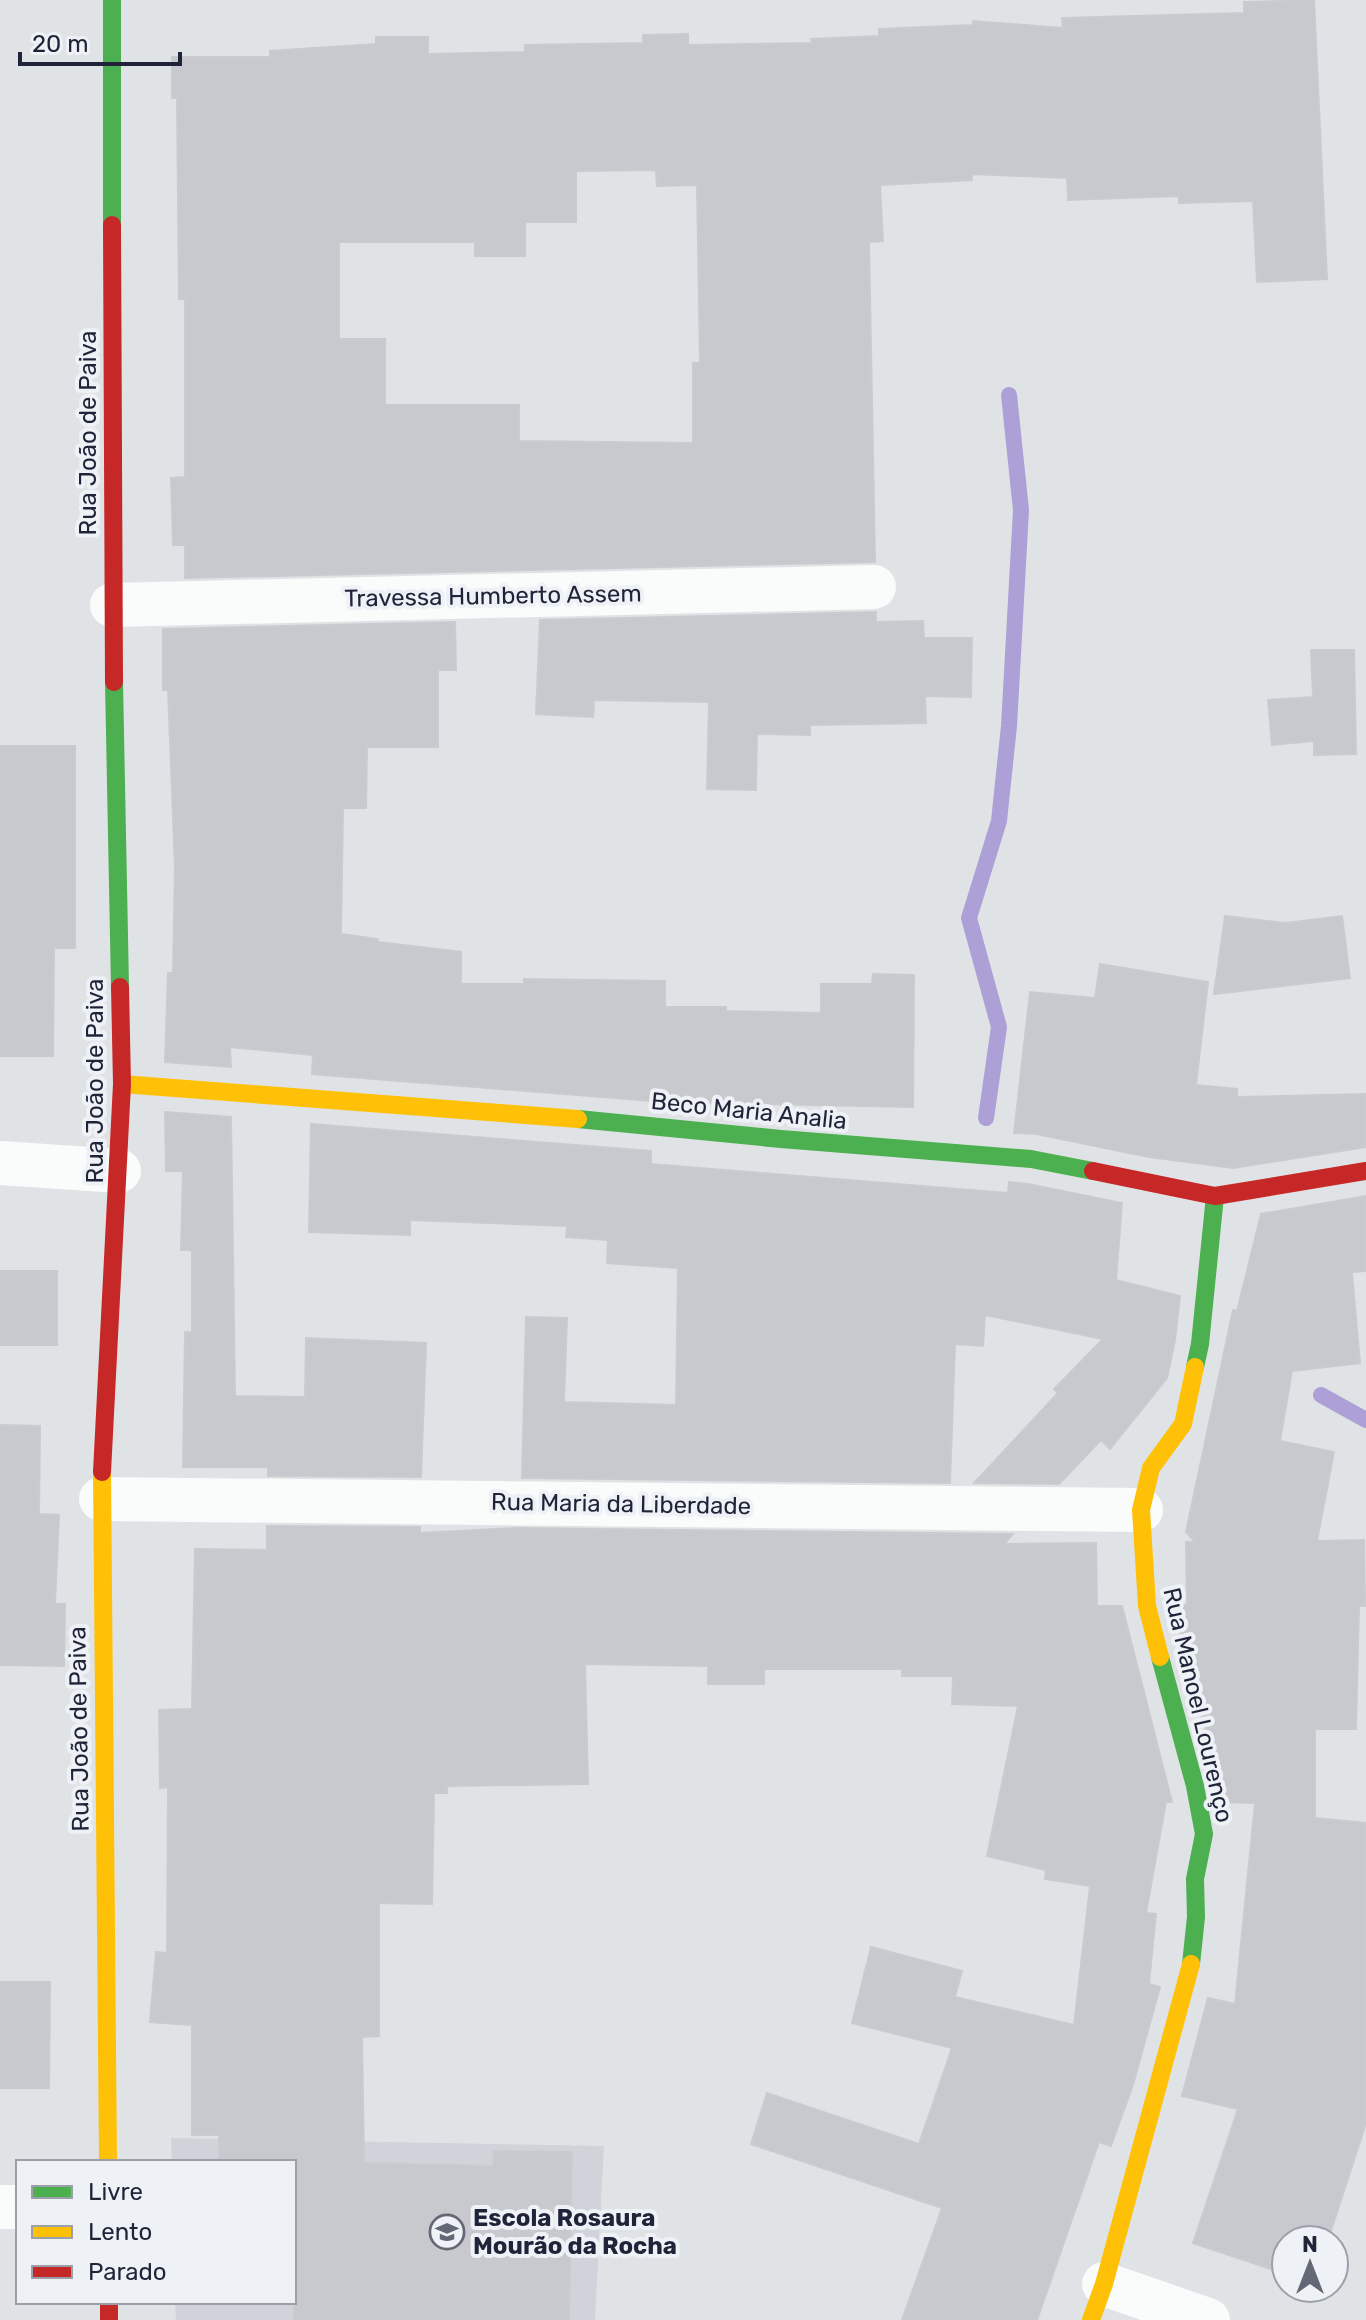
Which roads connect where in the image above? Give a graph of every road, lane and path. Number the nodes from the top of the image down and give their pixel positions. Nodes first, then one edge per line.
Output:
1 (112, 0) edge
2 (874, 587) dead end
3 (112, 605) junction
4 (122, 1084) junction
5 (0, 1163) edge
6 (119, 1171) junction
7 (1366, 1171) edge
8 (1215, 1196) junction
9 (101, 1499) junction
10 (1141, 1510) junction
11 (108, 2160) edge
12 (1097, 2302) edge
13 (1208, 2320) edge

1 - 3 street, Rua João de Paiva
2 - 3 street, Travessa Humberto Assem
3 - 4 street, Rua João de Paiva
4 - 6 street, Rua João de Paiva
4 - 8 street, Beco Maria Analia
5 - 6 street
6 - 9 street, Rua João de Paiva
7 - 8 street, Beco Maria Analia
8 - 10 street, Rua Manoel Lourenço
9 - 10 street, Rua Maria da Liberdade
9 - 11 street, Rua João de Paiva
10 - 12 street, Rua Manoel Lourenço
12 - 13 street

